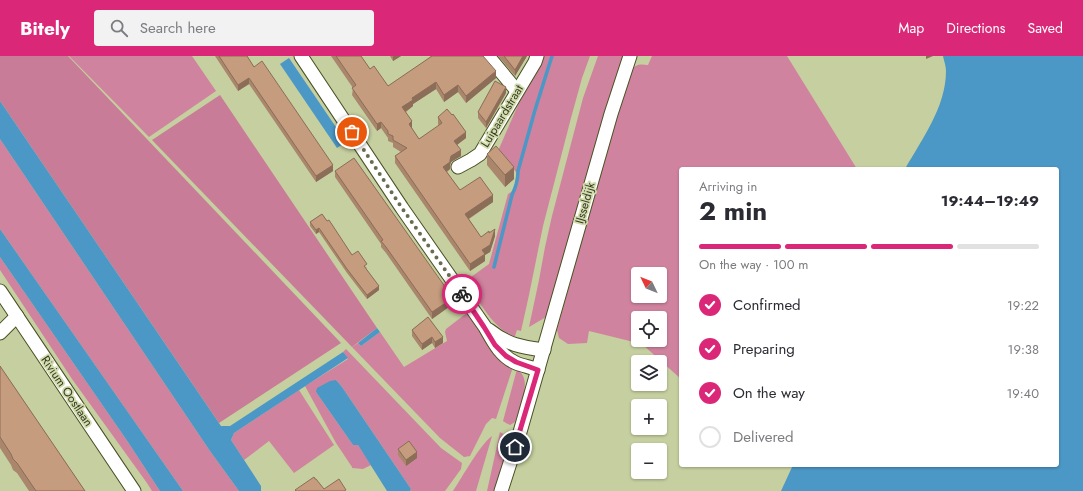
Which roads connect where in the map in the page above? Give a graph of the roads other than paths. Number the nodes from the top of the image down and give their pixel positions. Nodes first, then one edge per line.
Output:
1 (301, 56) edge
2 (488, 56) edge
3 (537, 56) edge
4 (630, 56) edge
5 (517, 91) junction
6 (458, 167) dead end
7 (0, 291) edge
8 (17, 316) junction
9 (484, 327) junction
10 (0, 332) edge
11 (544, 350) junction
12 (538, 370) junction
13 (134, 491) edge
14 (501, 491) edge

1 - 9 street
2 - 5 street
3 - 5 street, Luipaardstraat
4 - 11 street, IJsseldijk
5 - 6 street, Luipaardstraat
7 - 8 street, Rivium Oostlaan
8 - 10 street
8 - 13 street, Rivium Oostlaan
9 - 11 street
9 - 12 street
11 - 12 street, IJsseldijk
12 - 14 street, IJsseldijk

